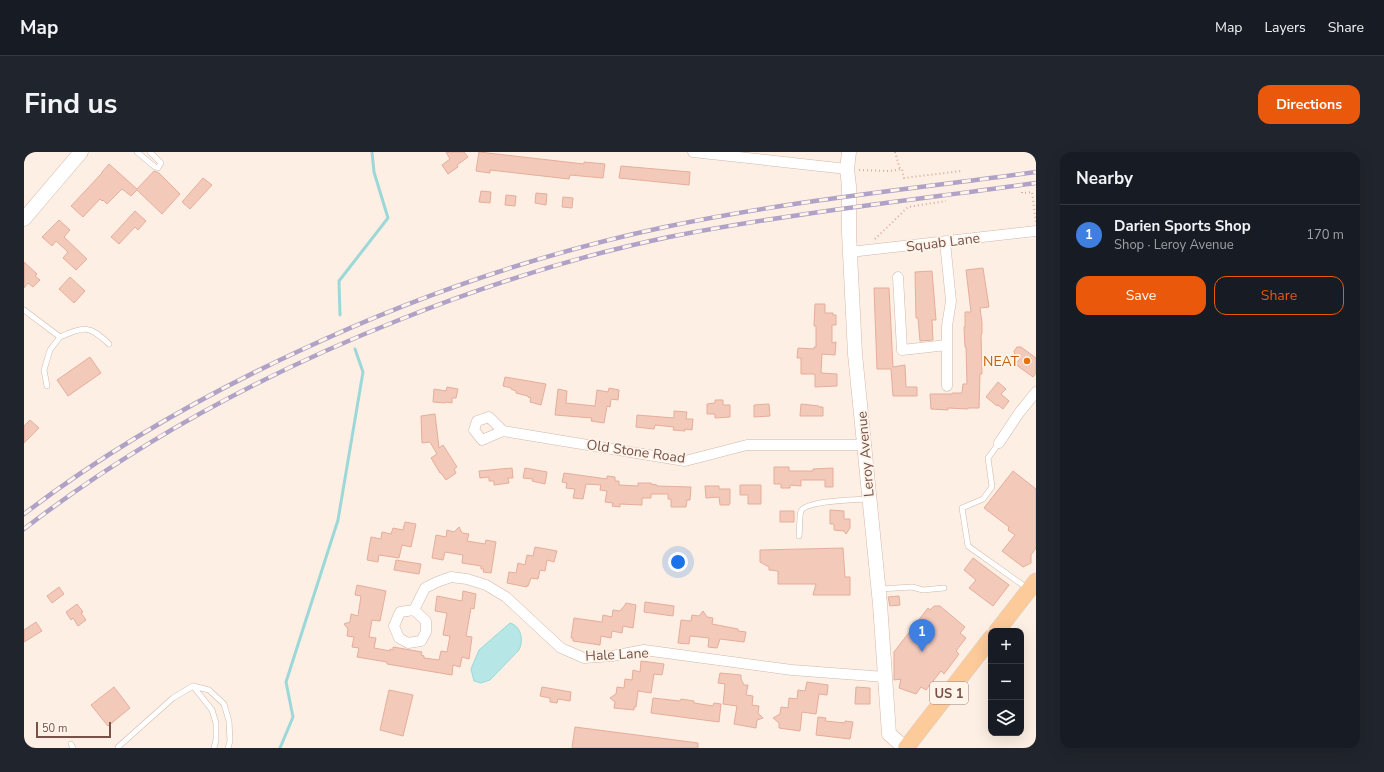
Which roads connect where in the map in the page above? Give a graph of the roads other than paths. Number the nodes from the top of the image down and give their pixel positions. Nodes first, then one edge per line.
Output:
1 (81, 152) edge
2 (137, 152) edge
3 (150, 152) edge
4 (693, 152) edge
5 (849, 152) edge
6 (847, 169) junction
7 (24, 219) edge
8 (1036, 231) edge
9 (946, 242) junction
10 (850, 252) junction
11 (898, 277) dead end
12 (24, 310) edge
13 (60, 337) junction
14 (109, 344) dead end
15 (948, 345) junction
16 (47, 386) dead end
17 (948, 386) dead end
18 (1036, 392) edge
19 (503, 431) dead end
20 (999, 443) joint
21 (864, 445) junction
22 (869, 498) junction
23 (799, 536) dead end
24 (1033, 585) edge
25 (944, 588) dead end
26 (879, 589) junction
27 (414, 610) dead end
28 (999, 628) edge
29 (988, 642) edge
30 (885, 676) junction
31 (193, 686) junction
32 (118, 747) edge
33 (214, 748) edge
34 (228, 748) edge
35 (906, 748) edge

1 - 7 street
2 - 3 lane
4 - 6 street
5 - 6 street, Leroy Avenue
6 - 10 street, Leroy Avenue
8 - 9 street, Squab Lane
9 - 10 street, Squab Lane
9 - 15 street
10 - 21 street, Leroy Avenue
11 - 15 street
12 - 13 lane
13 - 14 lane
13 - 16 lane
15 - 17 street
18 - 20 street
19 - 21 street, Old Stone Road
20 - 24 lane
21 - 22 street, Leroy Avenue
22 - 23 lane
22 - 26 street, Leroy Avenue
24 - 28 main road
25 - 26 lane
26 - 30 street, Leroy Avenue
27 - 30 street, Hale Lane
29 - 35 main road, US 1
30 - 35 street, Leroy Avenue
31 - 32 lane
31 - 33 lane
31 - 34 lane

